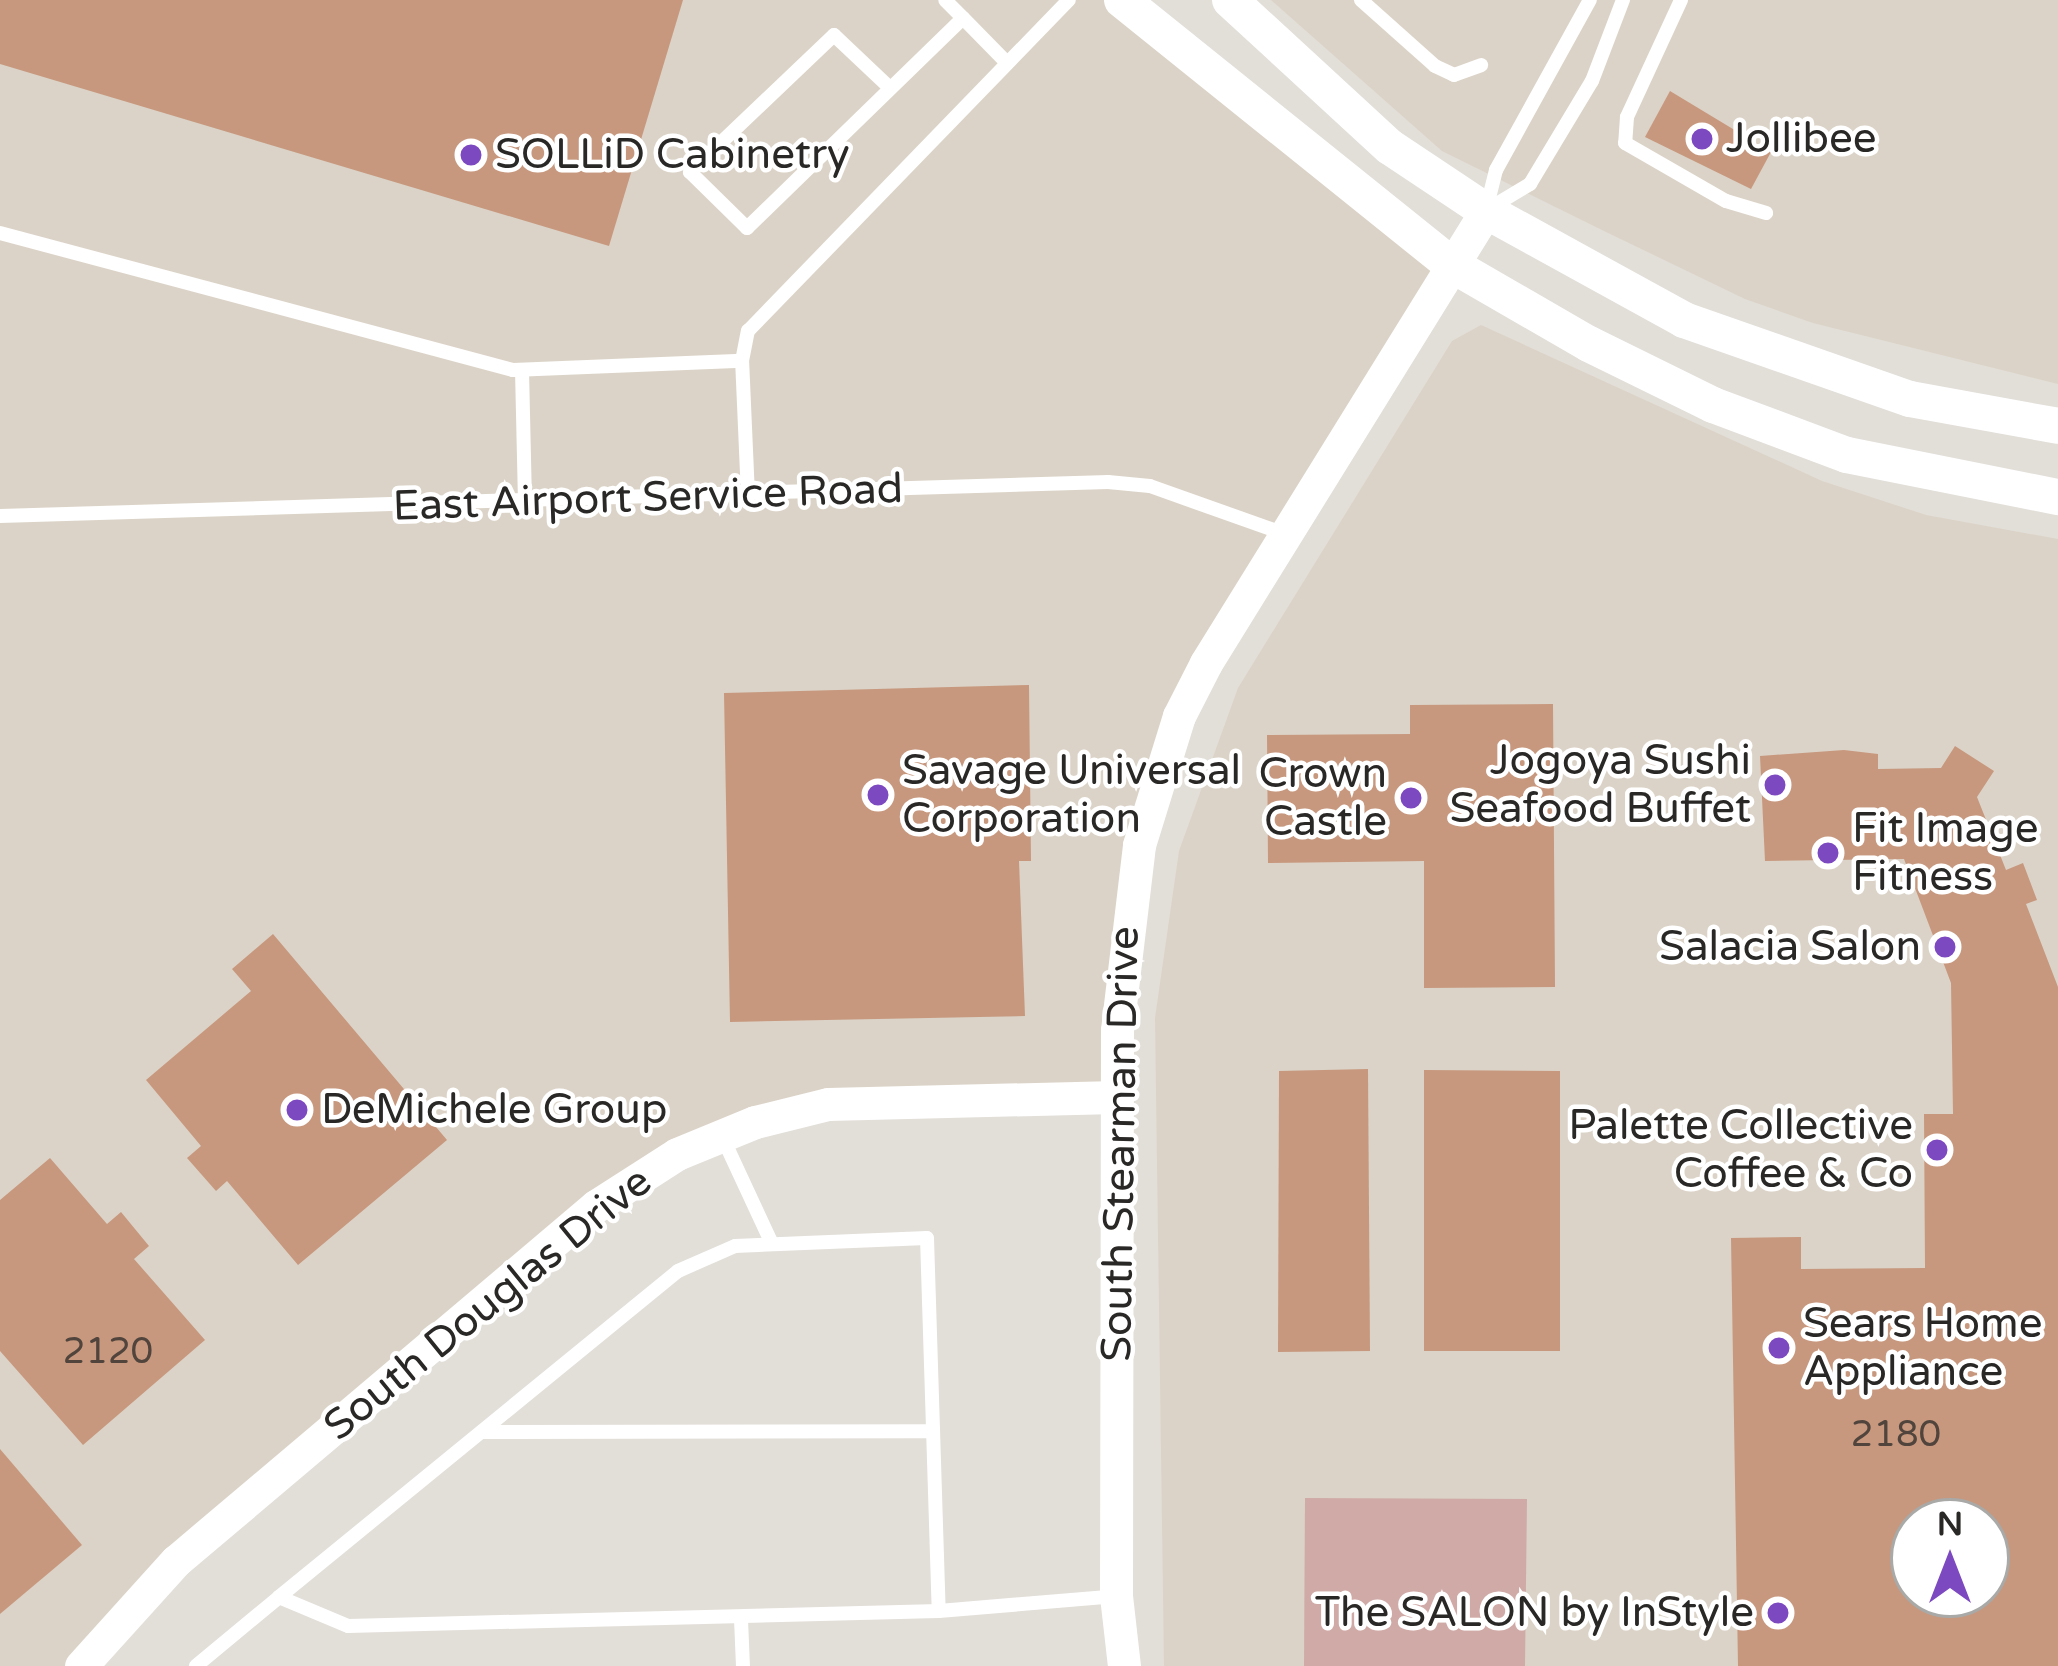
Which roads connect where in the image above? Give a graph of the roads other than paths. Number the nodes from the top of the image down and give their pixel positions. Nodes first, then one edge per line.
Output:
1 (945, 0) edge
2 (1069, 0) edge
3 (1122, 0) edge
4 (1230, 0) edge
5 (1360, 0) edge
6 (1590, 0) edge
7 (1623, 0) edge
8 (1682, 0) edge
9 (963, 18) junction
10 (1007, 63) junction
11 (1481, 65) dead end
12 (890, 88) junction
13 (836, 116) dead end
14 (849, 128) junction
15 (802, 149) dead end
16 (815, 161) junction
17 (771, 178) dead end
18 (784, 192) junction
19 (1486, 211) junction
20 (1766, 214) dead end
21 (0, 233) edge
22 (1452, 265) junction
23 (742, 361) junction
24 (522, 370) junction
25 (2058, 426) edge
26 (748, 496) junction
27 (2058, 497) edge
28 (525, 504) junction
29 (0, 516) edge
30 (1287, 536) junction
31 (1116, 1097) junction
32 (721, 1134) junction
33 (772, 1244) junction
34 (931, 1431) junction
35 (482, 1432) junction
36 (1116, 1596) junction
37 (279, 1598) junction
38 (939, 1611) junction
39 (741, 1619) junction
40 (81, 1666) edge
41 (196, 1666) edge
42 (743, 1666) edge
43 (1124, 1666) edge

1 - 9 lane
2 - 10 lane
3 - 22 main road
4 - 19 main road
5 - 11 lane
6 - 19 lane, South Stearman Drive
7 - 19 lane, South Stearman Drive
8 - 20 lane
9 - 10 lane
9 - 12 lane
10 - 23 lane
12 - 14 lane
12 - 18 lane
13 - 14 lane
14 - 16 lane
15 - 16 lane
16 - 18 lane
17 - 18 lane
19 - 22 street, South Stearman Drive
19 - 25 main road
21 - 24 lane
22 - 27 main road
22 - 30 street, South Stearman Drive
23 - 24 lane
23 - 26 lane
24 - 28 lane
26 - 28 lane, East Airport Service Road
26 - 30 lane, East Airport Service Road
28 - 29 lane, East Airport Service Road
30 - 31 street, South Stearman Drive
31 - 32 street, South Douglas Drive
31 - 36 street, South Stearman Drive
32 - 33 lane
32 - 40 street, South Douglas Drive
33 - 34 lane
33 - 35 lane
34 - 35 lane
34 - 38 lane
35 - 37 lane
36 - 38 lane
36 - 43 street, South Stearman Drive
37 - 39 lane
37 - 41 lane
38 - 39 lane
39 - 42 lane

